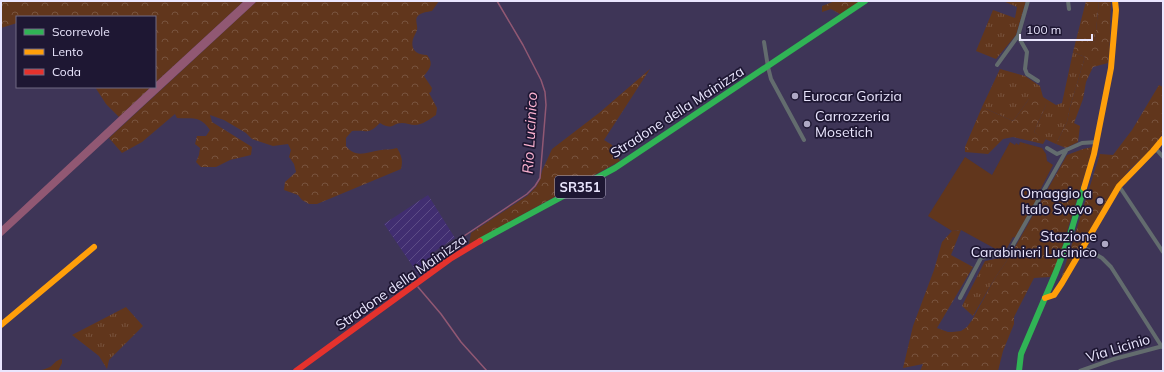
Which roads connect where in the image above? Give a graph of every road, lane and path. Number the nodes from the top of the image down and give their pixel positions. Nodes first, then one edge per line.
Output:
1 (865, 1) edge
2 (1028, 1) edge
3 (1068, 1) edge
4 (1115, 1) edge
5 (1069, 9) dead end
6 (1018, 36) junction
7 (764, 42) dead end
8 (997, 65) dead end
9 (768, 66) junction
10 (1038, 81) dead end
11 (1163, 139) edge
12 (804, 140) dead end
13 (1097, 142) junction
14 (1047, 148) dead end
15 (1156, 149) junction
16 (1066, 151) junction
17 (1163, 157) edge
18 (1119, 186) junction
19 (94, 247) dead end
20 (1083, 247) junction
21 (1163, 252) edge
22 (960, 298) dead end
23 (1045, 298) junction
24 (1, 325) edge
25 (1162, 346) edge
26 (296, 371) edge
27 (1019, 371) edge
28 (1080, 371) edge

1 - 9 street, Stradone della Mainizza / SR351
2 - 6 street
3 - 5 street
4 - 13 street
6 - 8 street
6 - 10 street
7 - 9 street
9 - 12 street
9 - 26 street, Stradone della Mainizza / SR351
11 - 15 street
13 - 16 street
13 - 23 street
14 - 16 street
15 - 17 street
15 - 18 street
16 - 22 street
18 - 20 street
18 - 21 street
19 - 24 street
20 - 23 street
20 - 25 street
23 - 27 street
25 - 28 street, Via Licinio

